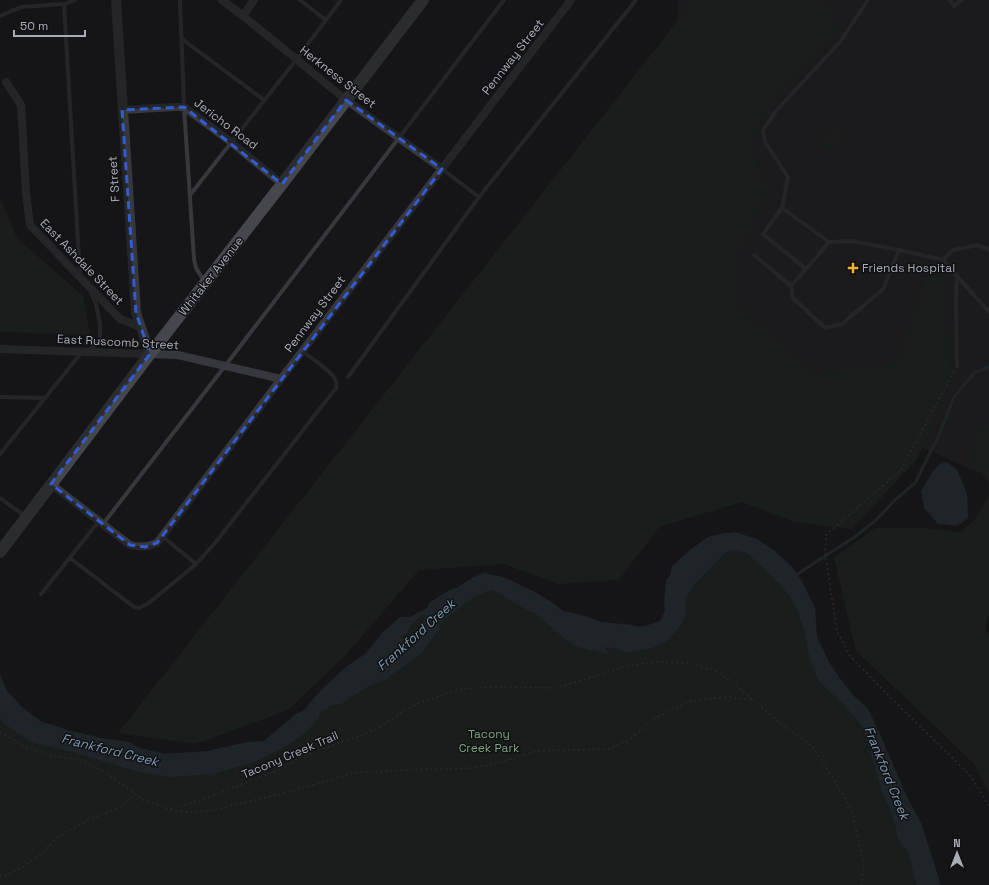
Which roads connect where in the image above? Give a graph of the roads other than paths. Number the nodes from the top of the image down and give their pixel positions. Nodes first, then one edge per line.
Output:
1 (76, 0) edge
2 (116, 0) edge
3 (180, 0) edge
4 (222, 0) edge
5 (254, 0) edge
6 (300, 0) edge
7 (341, 0) edge
8 (423, 0) edge
9 (504, 0) edge
10 (572, 0) edge
11 (636, 0) edge
12 (868, 0) edge
13 (949, 0) edge
14 (962, 0) edge
15 (64, 4) junction
16 (0, 16) edge
17 (243, 16) junction
18 (326, 20) junction
19 (182, 39) junction
20 (296, 60) junction
21 (6, 82) dead end
22 (264, 100) junction
23 (346, 100) junction
24 (184, 107) junction
25 (122, 110) junction
26 (398, 138) junction
27 (231, 142) junction
28 (442, 169) junction
29 (282, 184) junction
30 (190, 196) junction
31 (479, 197) junction
32 (782, 208) junction
33 (829, 242) junction
34 (899, 250) junction
35 (989, 250) edge
36 (754, 255) dead end
37 (943, 260) junction
38 (806, 269) junction
39 (958, 277) junction
40 (80, 278) junction
41 (205, 283) junction
42 (88, 286) junction
43 (791, 286) junction
44 (989, 312) edge
45 (141, 327) junction
46 (0, 349) edge
47 (302, 351) junction
48 (84, 352) junction
49 (150, 354) junction
50 (225, 366) junction
51 (957, 366) road end
52 (348, 377) dead end
53 (281, 379) junction
54 (0, 397) edge
55 (45, 398) junction
56 (0, 454) edge
57 (52, 484) junction
58 (0, 498) edge
59 (26, 518) junction
60 (101, 523) junction
61 (162, 536) junction
62 (0, 552) edge
63 (70, 558) junction
64 (196, 564) junction
65 (41, 594) dead end

1 - 15 lane
2 - 25 street, F Street
3 - 19 lane
4 - 17 street, Herkness Street
5 - 17 street
6 - 18 lane
7 - 18 lane
8 - 23 main road, Whitaker Avenue
9 - 26 lane
10 - 28 street, Pennway Street
11 - 31 lane
12 - 32 lane
13 - 14 lane
15 - 16 lane
15 - 40 lane
17 - 20 street, Herkness Street
18 - 20 lane
19 - 22 lane
19 - 24 lane
20 - 22 lane
20 - 23 street, Herkness Street
21 - 40 street, East Ashdale Street
22 - 27 lane
23 - 26 street, Herkness Street
23 - 29 main road, Whitaker Avenue
24 - 25 street, Jericho Road
24 - 27 street, Jericho Road
24 - 30 lane
25 - 45 street, F Street
26 - 28 street, Herkness Street
26 - 50 lane
27 - 29 street, Jericho Road
27 - 30 lane
28 - 31 lane
28 - 47 street, Pennway Street
29 - 41 main road, Whitaker Avenue
30 - 41 lane
31 - 52 lane
32 - 33 lane
32 - 38 lane
33 - 34 lane
33 - 38 lane
34 - 37 lane
34 - 43 lane
35 - 37 lane
36 - 43 lane
37 - 39 lane
38 - 43 lane
39 - 44 lane
39 - 51 lane
40 - 42 street, East Ashdale Street
41 - 49 main road, Whitaker Avenue
42 - 45 street, East Ashdale Street
42 - 48 lane
45 - 49 street, F Street
46 - 48 street, East Ruscomb Street
47 - 53 street, Pennway Street
47 - 64 lane
48 - 49 street, East Ruscomb Street
48 - 55 lane
49 - 50 street, East Ruscomb Street
49 - 57 main road, Whitaker Avenue
50 - 53 street, East Ruscomb Street
50 - 60 lane
53 - 61 street, Pennway Street
54 - 55 lane
55 - 56 lane
57 - 59 main road, Whitaker Avenue
57 - 60 street, Pennway Street
58 - 59 lane
59 - 62 main road, Whitaker Avenue
60 - 61 street, Pennway Street
60 - 63 lane
61 - 64 lane
63 - 64 lane
63 - 65 lane

